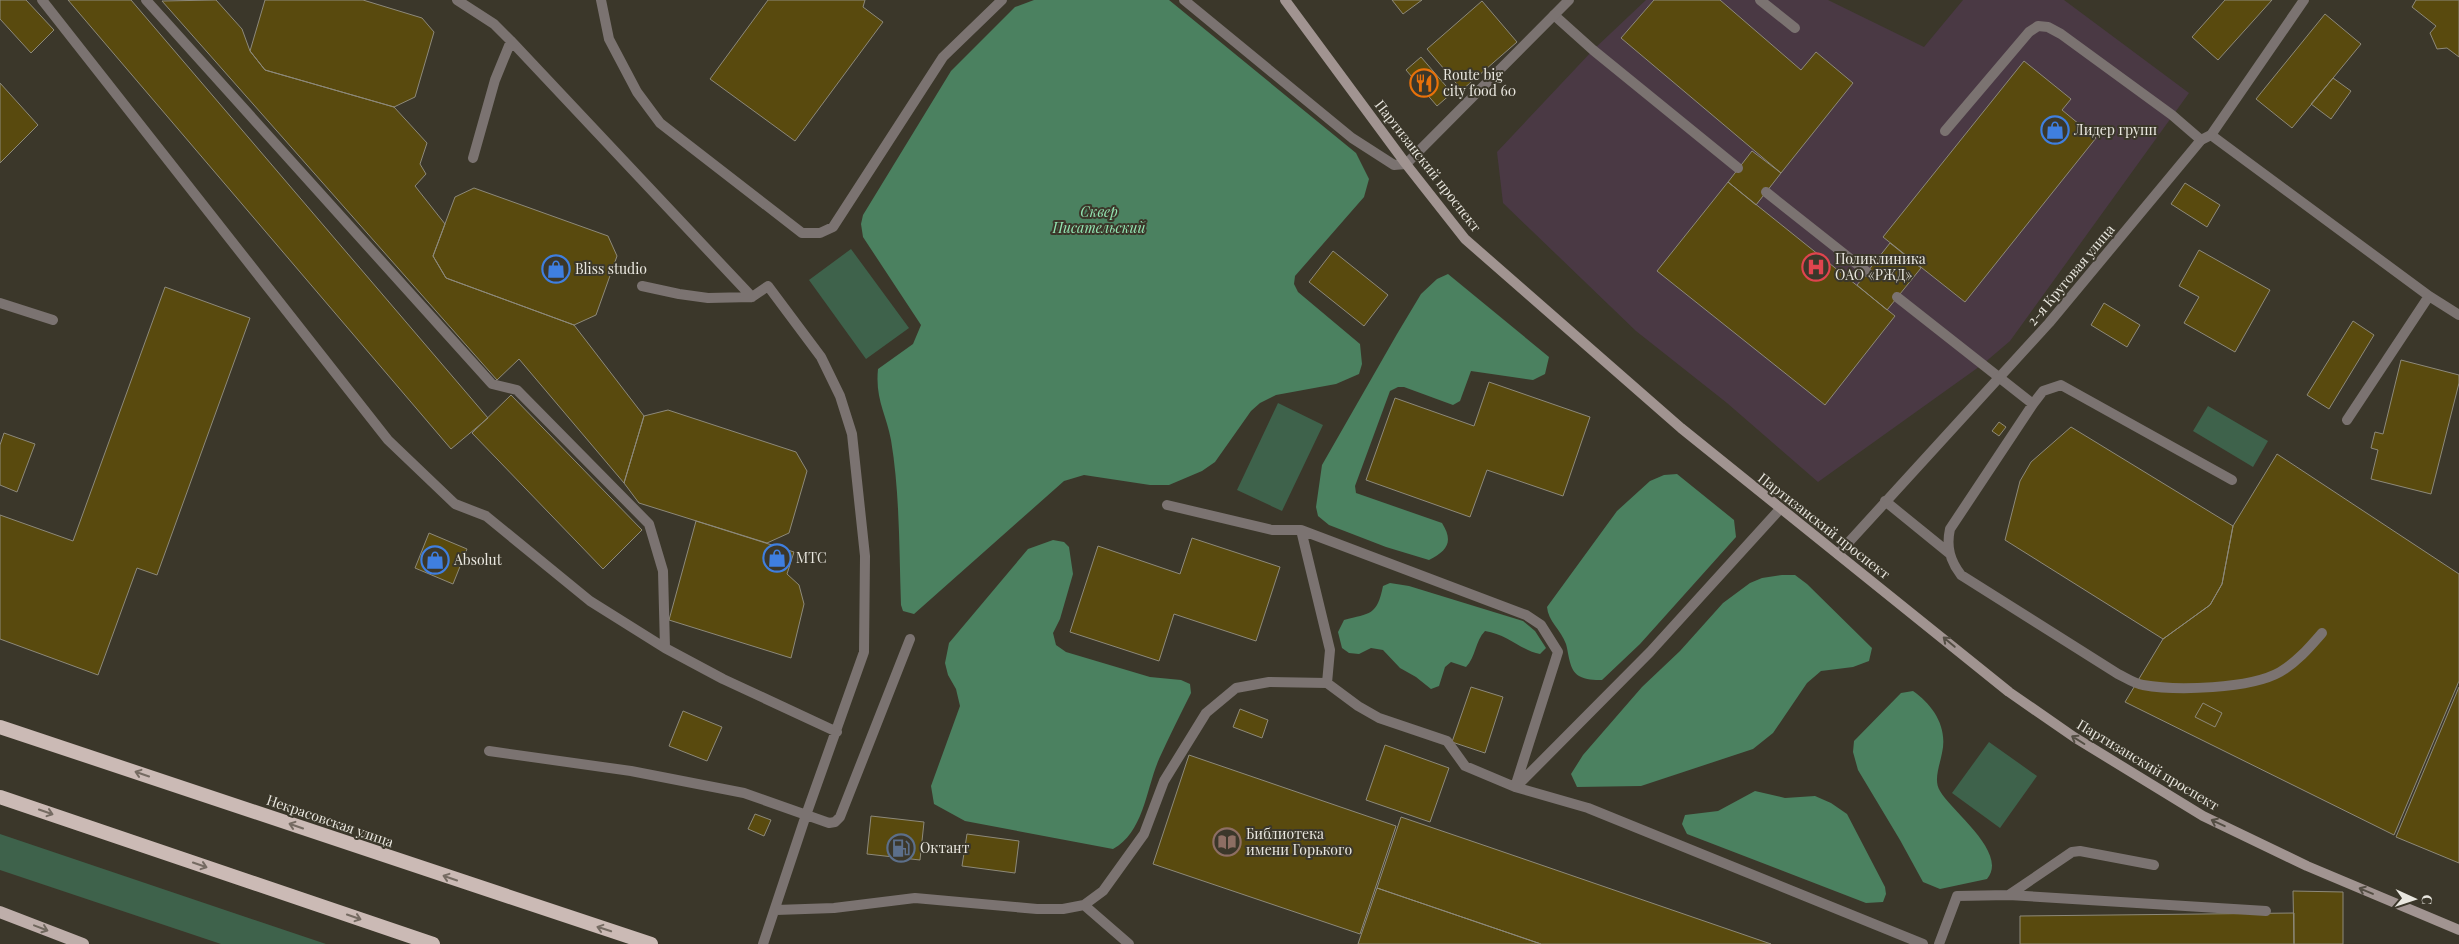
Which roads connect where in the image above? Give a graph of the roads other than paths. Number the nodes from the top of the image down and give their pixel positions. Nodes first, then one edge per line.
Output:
1 (42, 0) edge
2 (146, 0) edge
3 (457, 0) edge
4 (601, 0) edge
5 (1002, 0) edge
6 (1184, 0) edge
7 (1285, 0) edge
8 (1569, 0) edge
9 (1760, 0) edge
10 (2304, 0) edge
11 (1554, 15) junction
12 (1795, 28) dead end
13 (511, 41) junction
14 (1946, 131) dead end
15 (2206, 138) junction
16 (473, 158) dead end
17 (1406, 164) junction
18 (1738, 168) dead end
19 (1766, 192) dead end
20 (1867, 272) dead end
21 (642, 286) dead end
22 (2429, 296) junction
23 (752, 297) junction
24 (1898, 297) dead end
25 (0, 303) edge
26 (2459, 315) edge
27 (53, 320) dead end
28 (2000, 377) junction
29 (2033, 404) junction
30 (2347, 420) dead end
31 (2232, 480) dead end
32 (1886, 501) junction
33 (1167, 505) dead end
34 (1780, 509) junction
35 (1301, 530) junction
36 (1949, 553) junction
37 (1838, 554) junction
38 (2322, 633) dead end
39 (910, 639) dead end
40 (665, 648) junction
41 (1327, 683) junction
42 (0, 727) edge
43 (837, 732) junction
44 (489, 752) dead end
45 (1515, 787) junction
46 (0, 797) edge
47 (806, 815) junction
48 (2154, 865) dead end
49 (2009, 895) junction
50 (1084, 905) junction
51 (776, 910) junction
52 (2266, 911) dead end
53 (0, 912) edge
54 (2459, 930) edge
55 (83, 944) edge
56 (433, 944) edge
57 (651, 944) edge
58 (763, 944) edge
59 (1130, 944) edge
60 (1923, 944) edge
61 (1939, 944) edge

1 - 40 street
2 - 40 street
3 - 13 street
4 - 5 street
6 - 17 street
7 - 17 main road, Партизанский проспект
8 - 11 street
9 - 12 street
10 - 15 street, 2-я Круговая улица
11 - 17 street
11 - 18 street
13 - 16 street
13 - 23 street
14 - 15 street
15 - 22 street
15 - 28 street, 2-я Круговая улица
17 - 34 main road, Партизанский проспект
19 - 20 street
21 - 23 street
22 - 26 street
22 - 30 street
23 - 43 street
24 - 28 street
25 - 27 street
28 - 29 street
28 - 32 street, 2-я Круговая улица
29 - 31 street
29 - 36 street
32 - 36 street
32 - 37 street, 2-я Круговая улица
33 - 35 street
34 - 37 main road, Партизанский проспект
34 - 45 street
35 - 41 street
35 - 45 street
36 - 38 street
54 -> 37 main road, Партизанский проспект
39 - 47 street
40 - 43 street
41 - 45 street
41 - 50 street
57 -> 42 highway, Некрасовская улица
43 - 47 street
44 - 47 street
45 - 60 street
46 -> 56 highway
47 - 51 street
48 - 49 street
49 - 52 street
49 - 61 street
50 - 51 street
50 - 59 street
51 - 58 street
53 -> 55 main road

